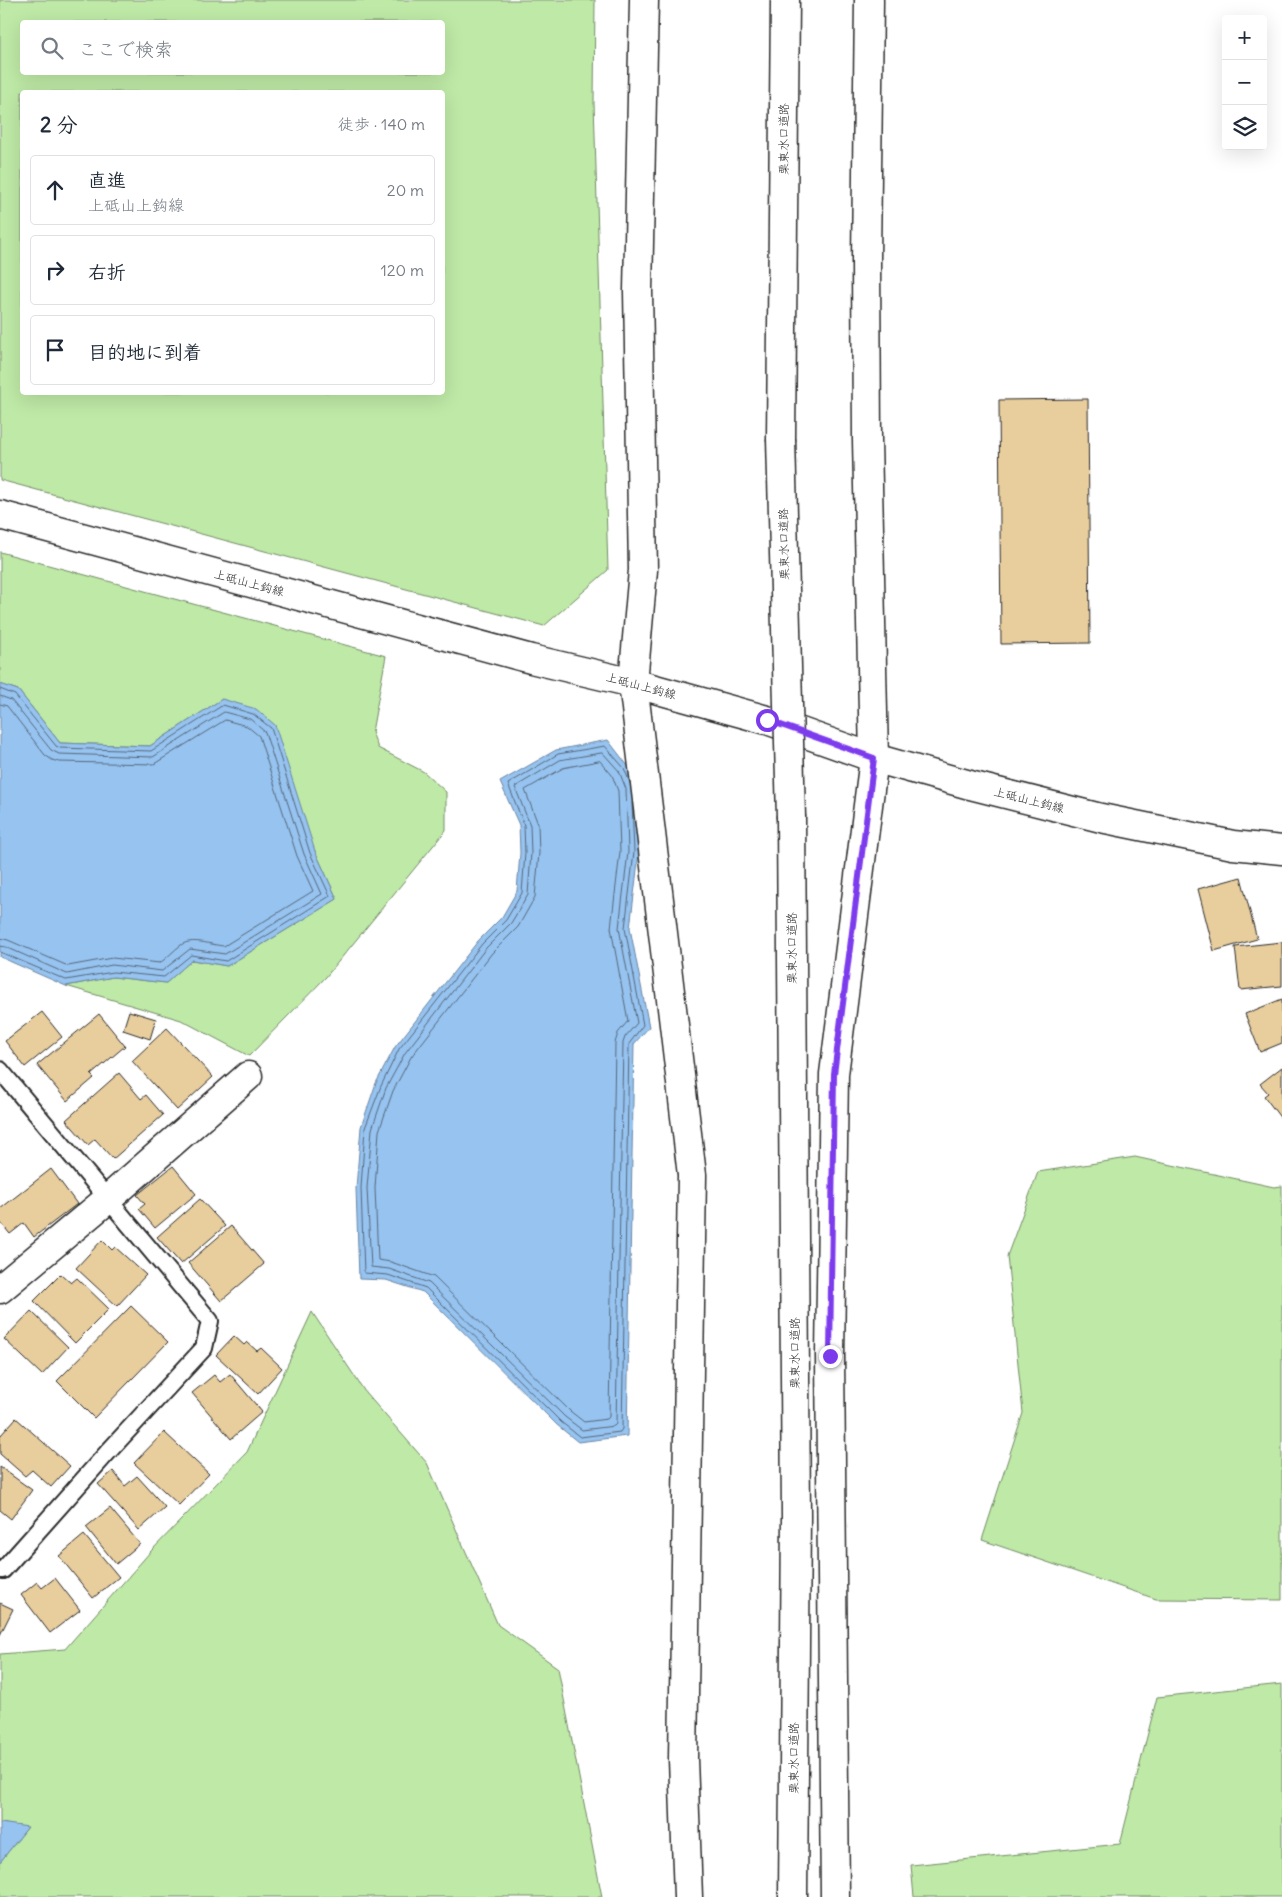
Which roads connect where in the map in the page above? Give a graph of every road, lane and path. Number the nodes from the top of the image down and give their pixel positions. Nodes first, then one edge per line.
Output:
1 (785, 0) edge
2 (869, 0) edge
3 (643, 4) edge
4 (0, 515) edge
5 (633, 683) junction
6 (874, 758) junction
7 (1282, 850) edge
8 (0, 1070) edge
9 (248, 1076) dead end
10 (108, 1199) junction
11 (0, 1289) edge
12 (0, 1570) edge
13 (688, 1897) edge
14 (794, 1897) edge
15 (835, 1897) edge

1 - 14 main road, 栗東水口道路, bridge
2 - 6 main road
3 - 5 main road
4 - 5 main road, 上砥山上鈎線
5 - 6 main road, 上砥山上鈎線
5 - 13 main road
6 - 7 main road, 上砥山上鈎線
6 - 15 main road
8 - 10 lane
9 - 10 main road
10 - 11 main road
10 - 12 lane

